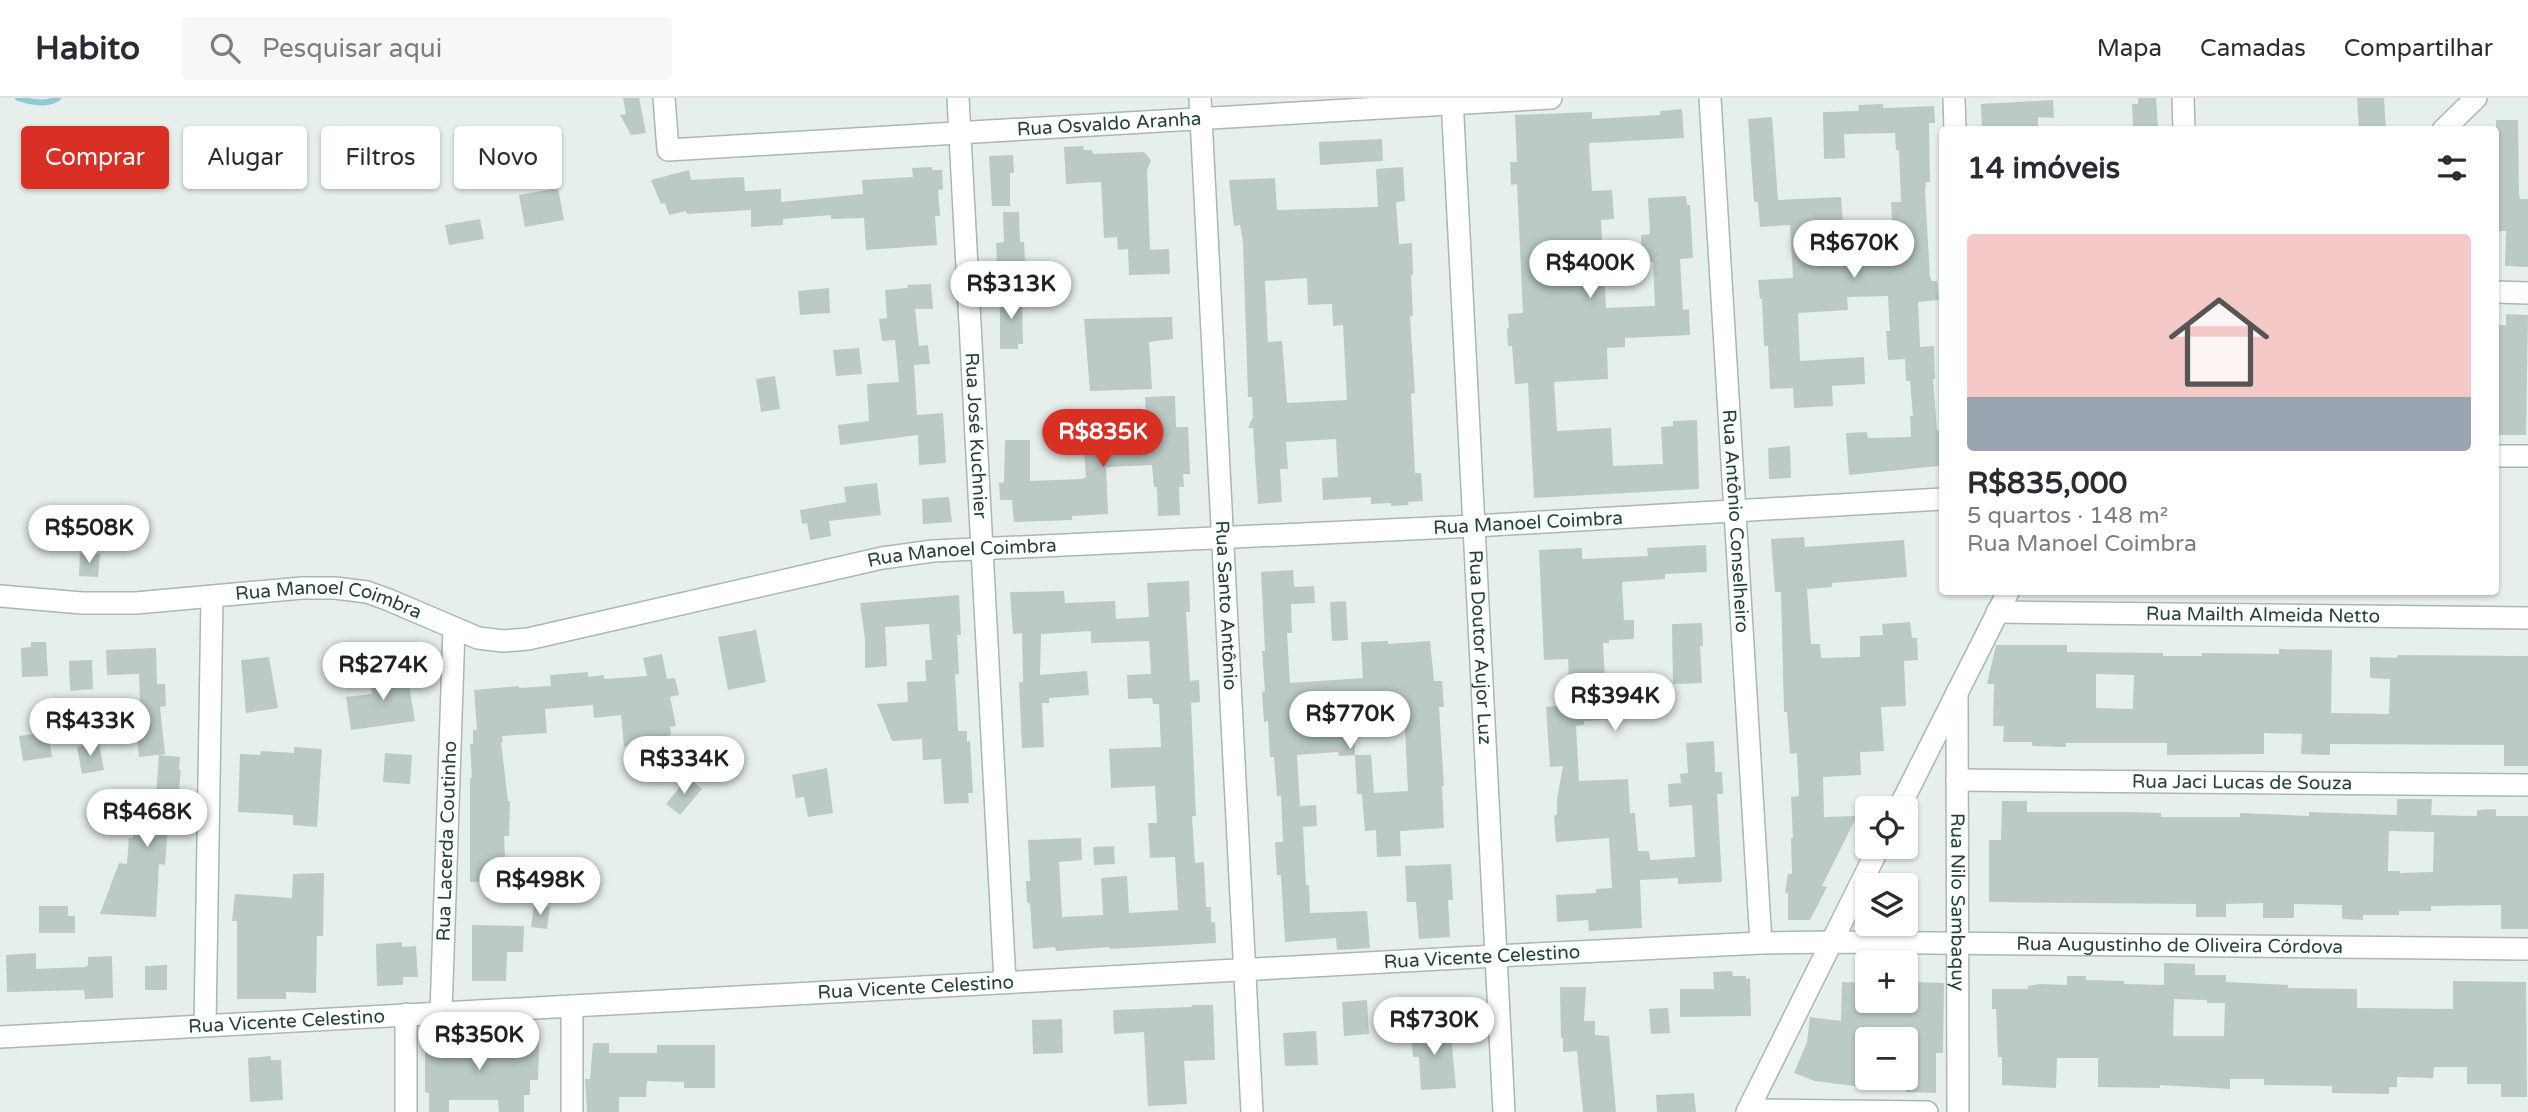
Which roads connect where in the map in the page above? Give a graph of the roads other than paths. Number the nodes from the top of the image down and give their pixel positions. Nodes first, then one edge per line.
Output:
1 (664, 98) edge
2 (958, 98) edge
3 (1551, 98) edge
4 (1710, 98) edge
5 (1954, 98) edge
6 (2183, 98) edge
7 (2476, 98) edge
8 (1453, 101) edge
9 (1200, 108) edge
10 (1955, 126) edge
11 (2185, 126) edge
12 (2447, 126) edge
13 (960, 132) junction
14 (2499, 292) edge
15 (2528, 293) edge
16 (2499, 456) edge
17 (2528, 456) edge
18 (1939, 499) edge
19 (1735, 511) junction
20 (1474, 526) junction
21 (1223, 538) junction
22 (982, 548) junction
23 (2006, 595) edge
24 (0, 596) edge
25 (212, 598) junction
26 (1997, 612) junction
27 (2528, 618) edge
28 (454, 629) junction
29 (1957, 692) junction
30 (1957, 780) junction
31 (2528, 785) edge
32 (1905, 796) edge
33 (1873, 859) edge
34 (1832, 942) junction
35 (1761, 943) junction
36 (1958, 943) junction
37 (2528, 949) edge
38 (1496, 956) junction
39 (1245, 969) junction
40 (1005, 982) junction
41 (572, 1006) junction
42 (441, 1013) junction
43 (406, 1014) junction
44 (205, 1025) junction
45 (0, 1037) edge
46 (1747, 1111) edge
47 (406, 1112) edge
48 (572, 1112) edge
49 (1252, 1112) edge
50 (1504, 1112) edge
51 (1927, 1112) edge
52 (1958, 1112) edge

1 - 13 street, Rua Osvaldo Aranha
2 - 13 street, Rua José Kuchnier
3 - 8 street, Rua Osvaldo Aranha
4 - 19 street, Rua Antônio Conselheiro
5 - 10 street
6 - 11 street
7 - 12 street
8 - 9 street, Rua Osvaldo Aranha
8 - 20 street, Rua Doutor Aujor Luz
9 - 13 street, Rua Osvaldo Aranha
9 - 21 street, Rua Santo Antônio
13 - 22 street, Rua José Kuchnier
14 - 15 street
16 - 17 street
18 - 19 street, Rua Manoel Coimbra
19 - 20 street, Rua Manoel Coimbra
19 - 35 street, Rua Antônio Conselheiro
20 - 21 street, Rua Manoel Coimbra
20 - 38 street, Rua Doutor Aujor Luz
21 - 22 street, Rua Manoel Coimbra
21 - 39 street, Rua Santo Antônio
22 - 28 street, Rua Manoel Coimbra
22 - 40 street, Rua José Kuchnier
23 - 26 street
24 - 25 street, Rua Manoel Coimbra
25 - 28 street, Rua Manoel Coimbra
25 - 44 street
26 - 27 street, Rua Mailth Almeida Netto
26 - 29 street
28 - 42 street, Rua Lacerda Coutinho
29 - 30 street, Rua Nilo Sambaquy
29 - 32 street
30 - 31 street, Rua Jaci Lucas de Souza
30 - 36 street, Rua Nilo Sambaquy
33 - 34 street
34 - 35 street, Rua Vicente Celestino
34 - 36 street, Rua Augustinho de Oliveira Córdova
34 - 46 street
35 - 38 street, Rua Vicente Celestino
36 - 37 street, Rua Augustinho de Oliveira Córdova
36 - 52 street, Rua Nilo Sambaquy
38 - 39 street, Rua Vicente Celestino
38 - 50 street, Rua Doutor Aujor Luz
39 - 40 street, Rua Vicente Celestino
39 - 49 street, Rua Santo Antônio
40 - 41 street, Rua Vicente Celestino
41 - 42 street, Rua Vicente Celestino
41 - 48 street
42 - 43 street, Rua Vicente Celestino
43 - 44 street, Rua Vicente Celestino
43 - 47 street
44 - 45 street, Rua Vicente Celestino
46 - 51 street

